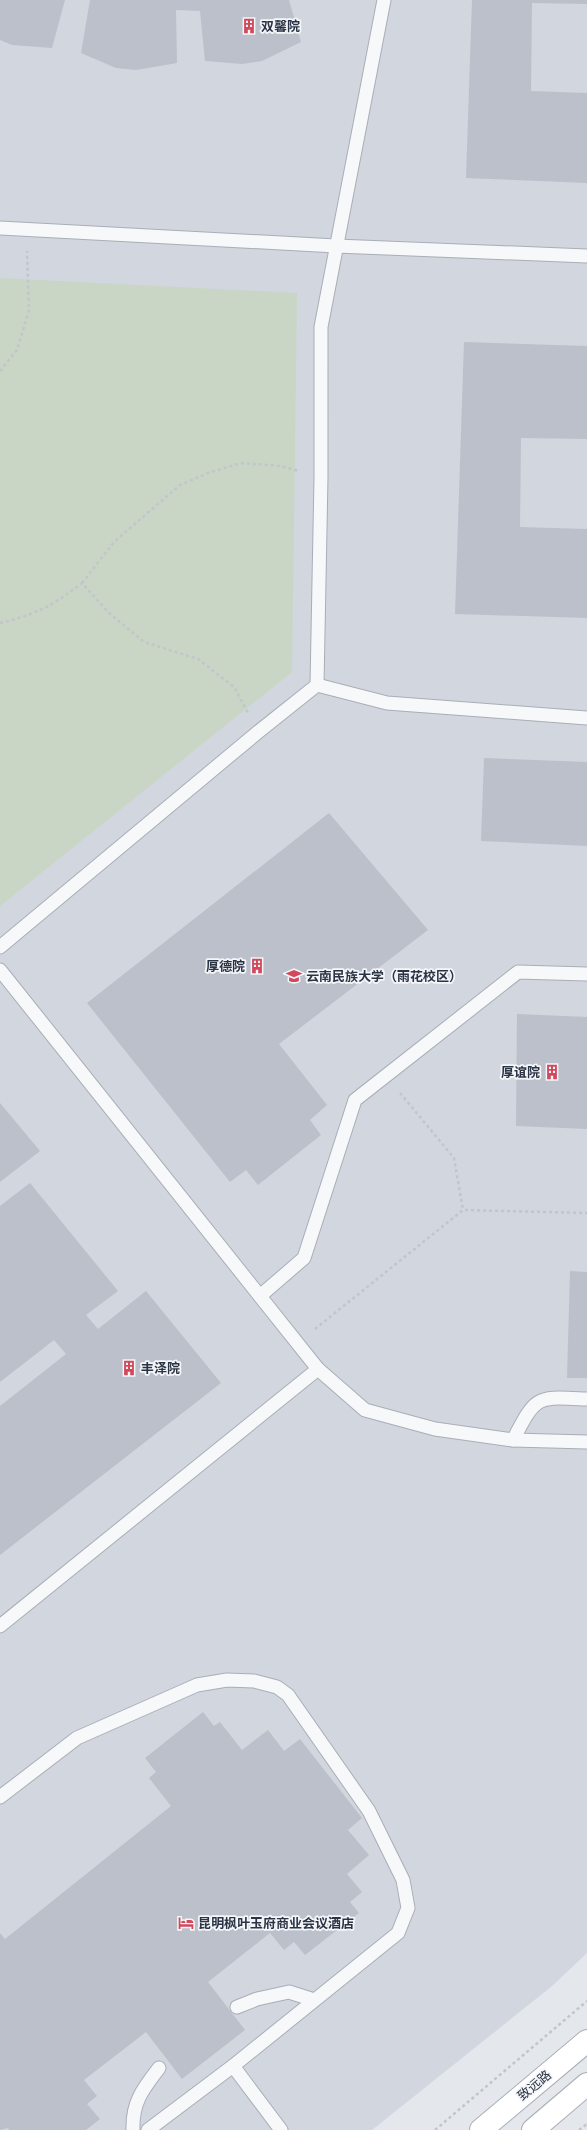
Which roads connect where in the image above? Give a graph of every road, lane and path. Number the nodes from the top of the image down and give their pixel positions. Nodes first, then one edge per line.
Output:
1 (384, 0) edge
2 (0, 228) edge
3 (27, 229) junction
4 (336, 246) junction
5 (587, 256) edge
6 (0, 371) edge
7 (321, 476) junction
8 (82, 583) junction
9 (0, 623) edge
10 (317, 685) junction
11 (587, 718) edge
12 (258, 732) junction
13 (0, 947) edge
14 (0, 970) edge
15 (587, 974) edge
16 (386, 1076) junction
17 (463, 1210) junction
18 (587, 1212) edge
19 (260, 1296) junction
20 (297, 1343) junction
21 (318, 1369) junction
22 (587, 1399) edge
23 (513, 1440) junction
24 (587, 1442) edge
25 (0, 1626) edge
26 (0, 1797) edge
27 (314, 2000) junction
28 (587, 2001) edge
29 (237, 2007) dead end
30 (587, 2041) edge
31 (233, 2066) junction
32 (159, 2068) dead end
33 (587, 2084) edge
34 (587, 2124) edge
35 (133, 2130) edge
36 (148, 2130) edge
37 (281, 2130) edge
38 (435, 2130) edge
39 (481, 2130) edge
40 (533, 2130) edge
41 (579, 2130) edge

1 - 4 lane
2 - 3 lane
3 - 4 lane
3 - 6 path
4 - 5 lane
4 - 7 lane
7 - 8 path
7 - 10 lane
8 - 9 path
8 - 12 path
10 - 11 lane
10 - 12 lane
12 - 13 lane
14 - 19 lane
15 - 16 lane
16 - 17 path
16 - 19 lane
17 - 18 path
17 - 20 path
19 - 20 lane
20 - 21 lane
21 - 23 lane
21 - 25 lane
22 - 23 lane
23 - 24 lane
26 - 27 lane
27 - 29 lane
27 - 31 lane
28 - 38 path
30 - 39 main road, 致远路
31 - 36 lane
31 - 37 lane
32 - 35 lane
33 - 40 main road
34 - 41 path

